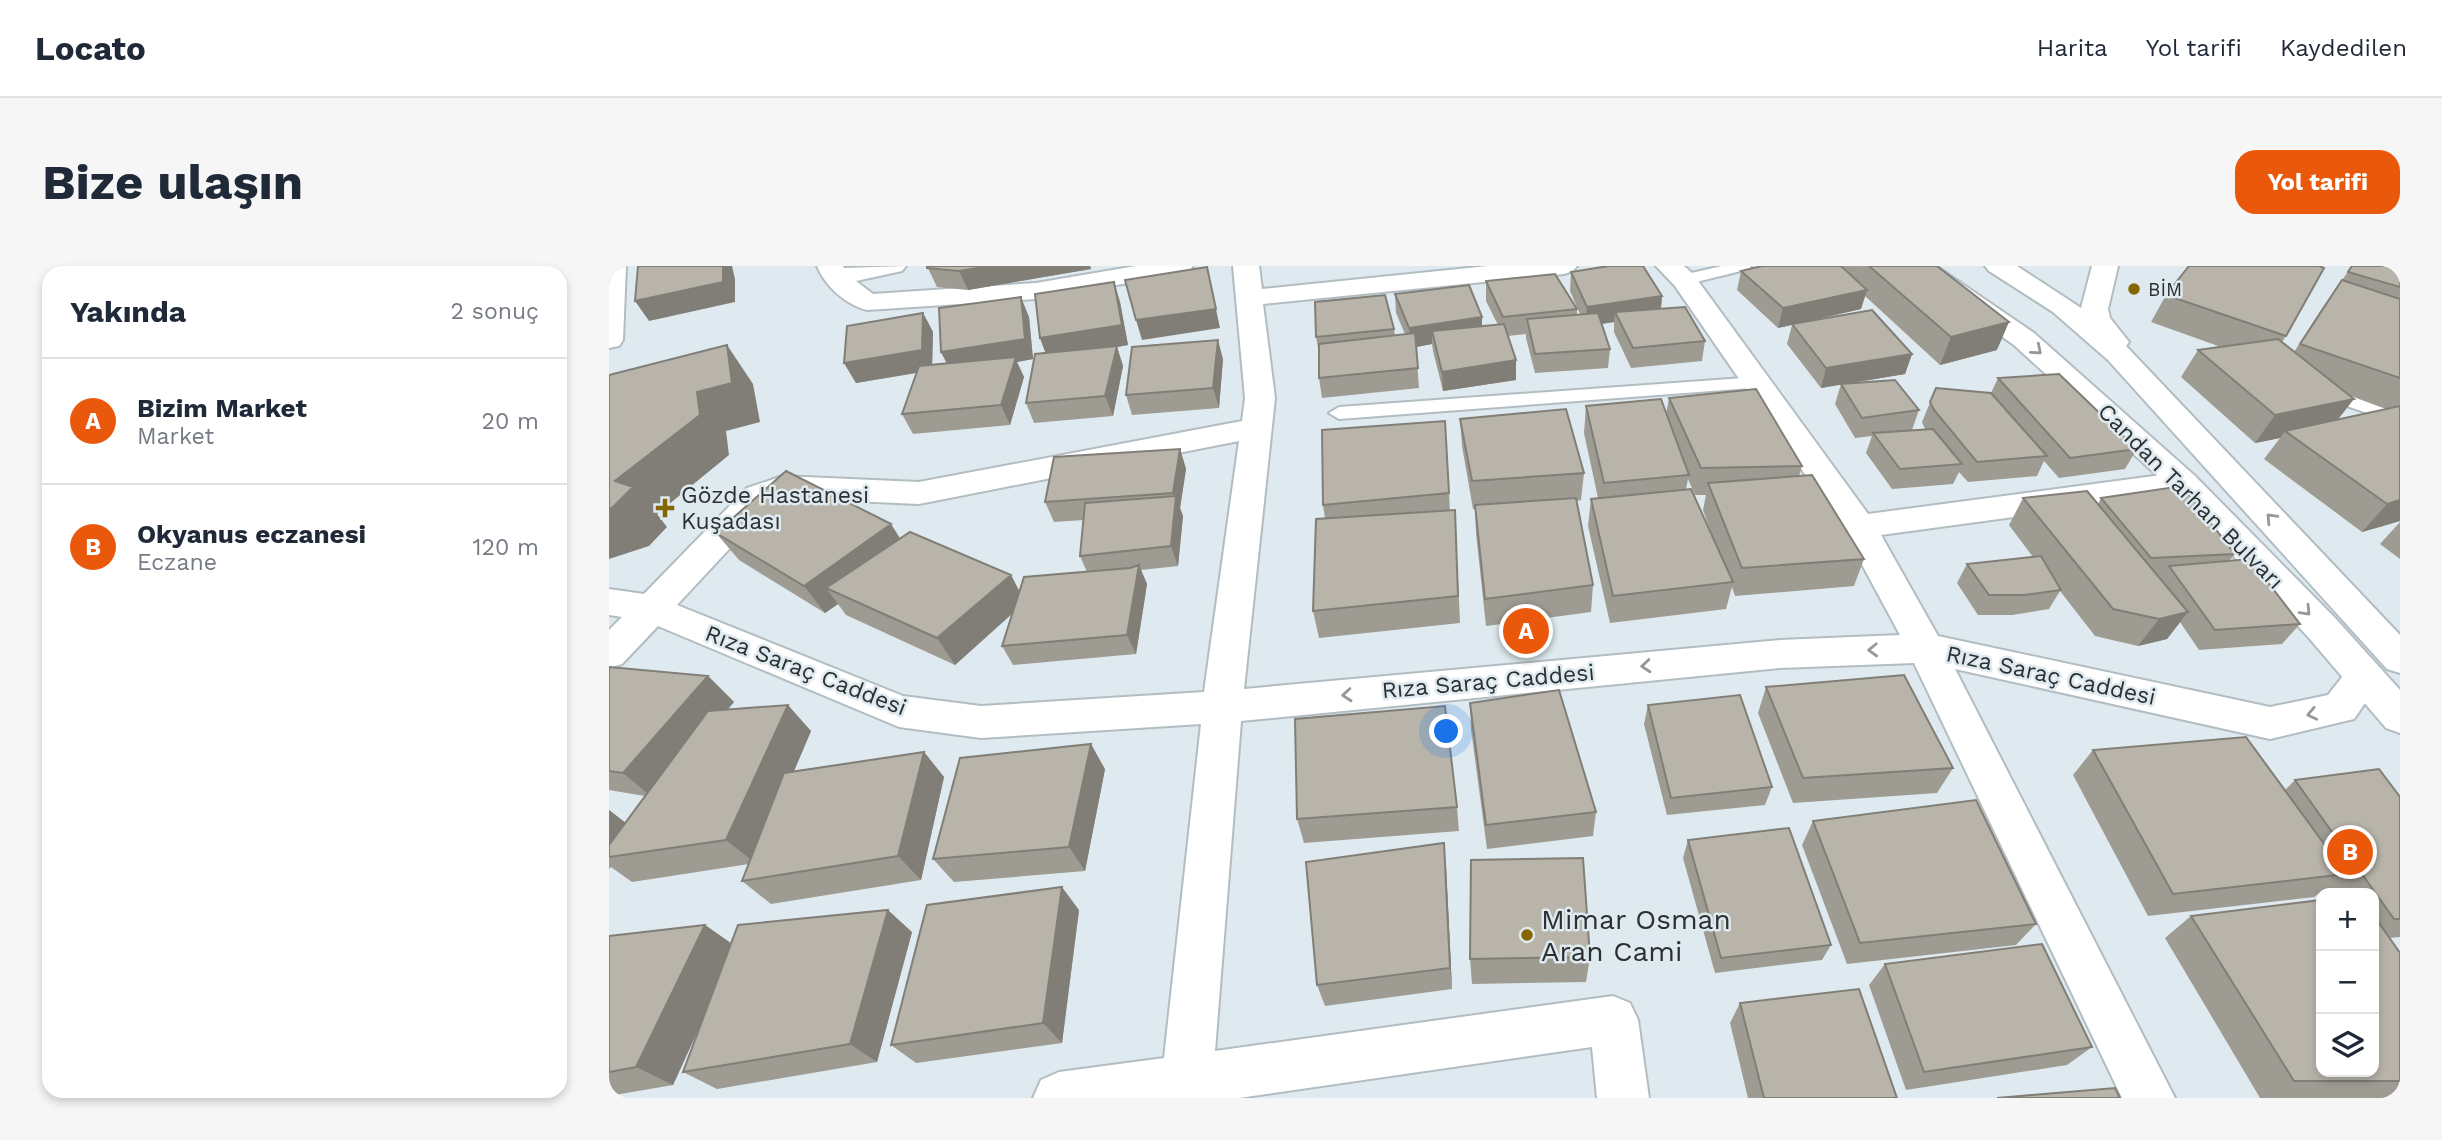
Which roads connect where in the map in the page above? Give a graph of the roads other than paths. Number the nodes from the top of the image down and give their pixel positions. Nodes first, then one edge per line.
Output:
1 (613, 266) edge
2 (893, 266) edge
3 (1180, 266) edge
4 (1564, 266) edge
5 (1743, 266) edge
6 (1919, 266) edge
7 (2105, 266) edge
8 (833, 272) edge
9 (1677, 273) edge
10 (1983, 274) edge
11 (1248, 282) edge
12 (2038, 302) junction
13 (609, 340) edge
14 (2142, 377) junction
15 (1759, 383) junction
16 (2308, 386) edge
17 (1339, 413) dead end
18 (2400, 418) edge
19 (1257, 428) junction
20 (2184, 483) junction
21 (1859, 527) junction
22 (609, 602) edge
23 (650, 608) junction
24 (1926, 648) junction
25 (609, 654) edge
26 (2400, 659) edge
27 (2364, 677) junction
28 (1222, 707) junction
29 (2400, 717) edge
30 (1187, 1079) junction
31 (1059, 1098) edge
32 (1623, 1098) edge
33 (2148, 1098) edge

1 - 13 street
2 - 8 street
3 - 8 street
4 - 11 street
5 - 9 lane
6 - 10 street
7 - 12 street
7 - 14 street
9 - 15 street
10 - 12 street, Candan Tarhan Bulvarı
10 - 12 street
10 -> 20 street, Candan Tarhan Bulvarı
11 - 19 street
12 - 14 street, Candan Tarhan Bulvarı
26 -> 14 street, Candan Tarhan Bulvarı
15 - 17 lane
15 - 21 street
16 - 18 lane
19 - 23 street
19 - 28 street
20 - 21 street
20 -> 27 street, Candan Tarhan Bulvarı
21 - 24 street
22 - 23 street, Rıza Saraç Caddesi
23 - 25 street
23 - 28 street, Rıza Saraç Caddesi
27 -> 24 street, Rıza Saraç Caddesi
24 -> 28 street, Rıza Saraç Caddesi
24 - 33 street
27 - 29 street, Candan Tarhan Bulvarı
28 - 30 street
30 - 31 street
30 - 32 street

